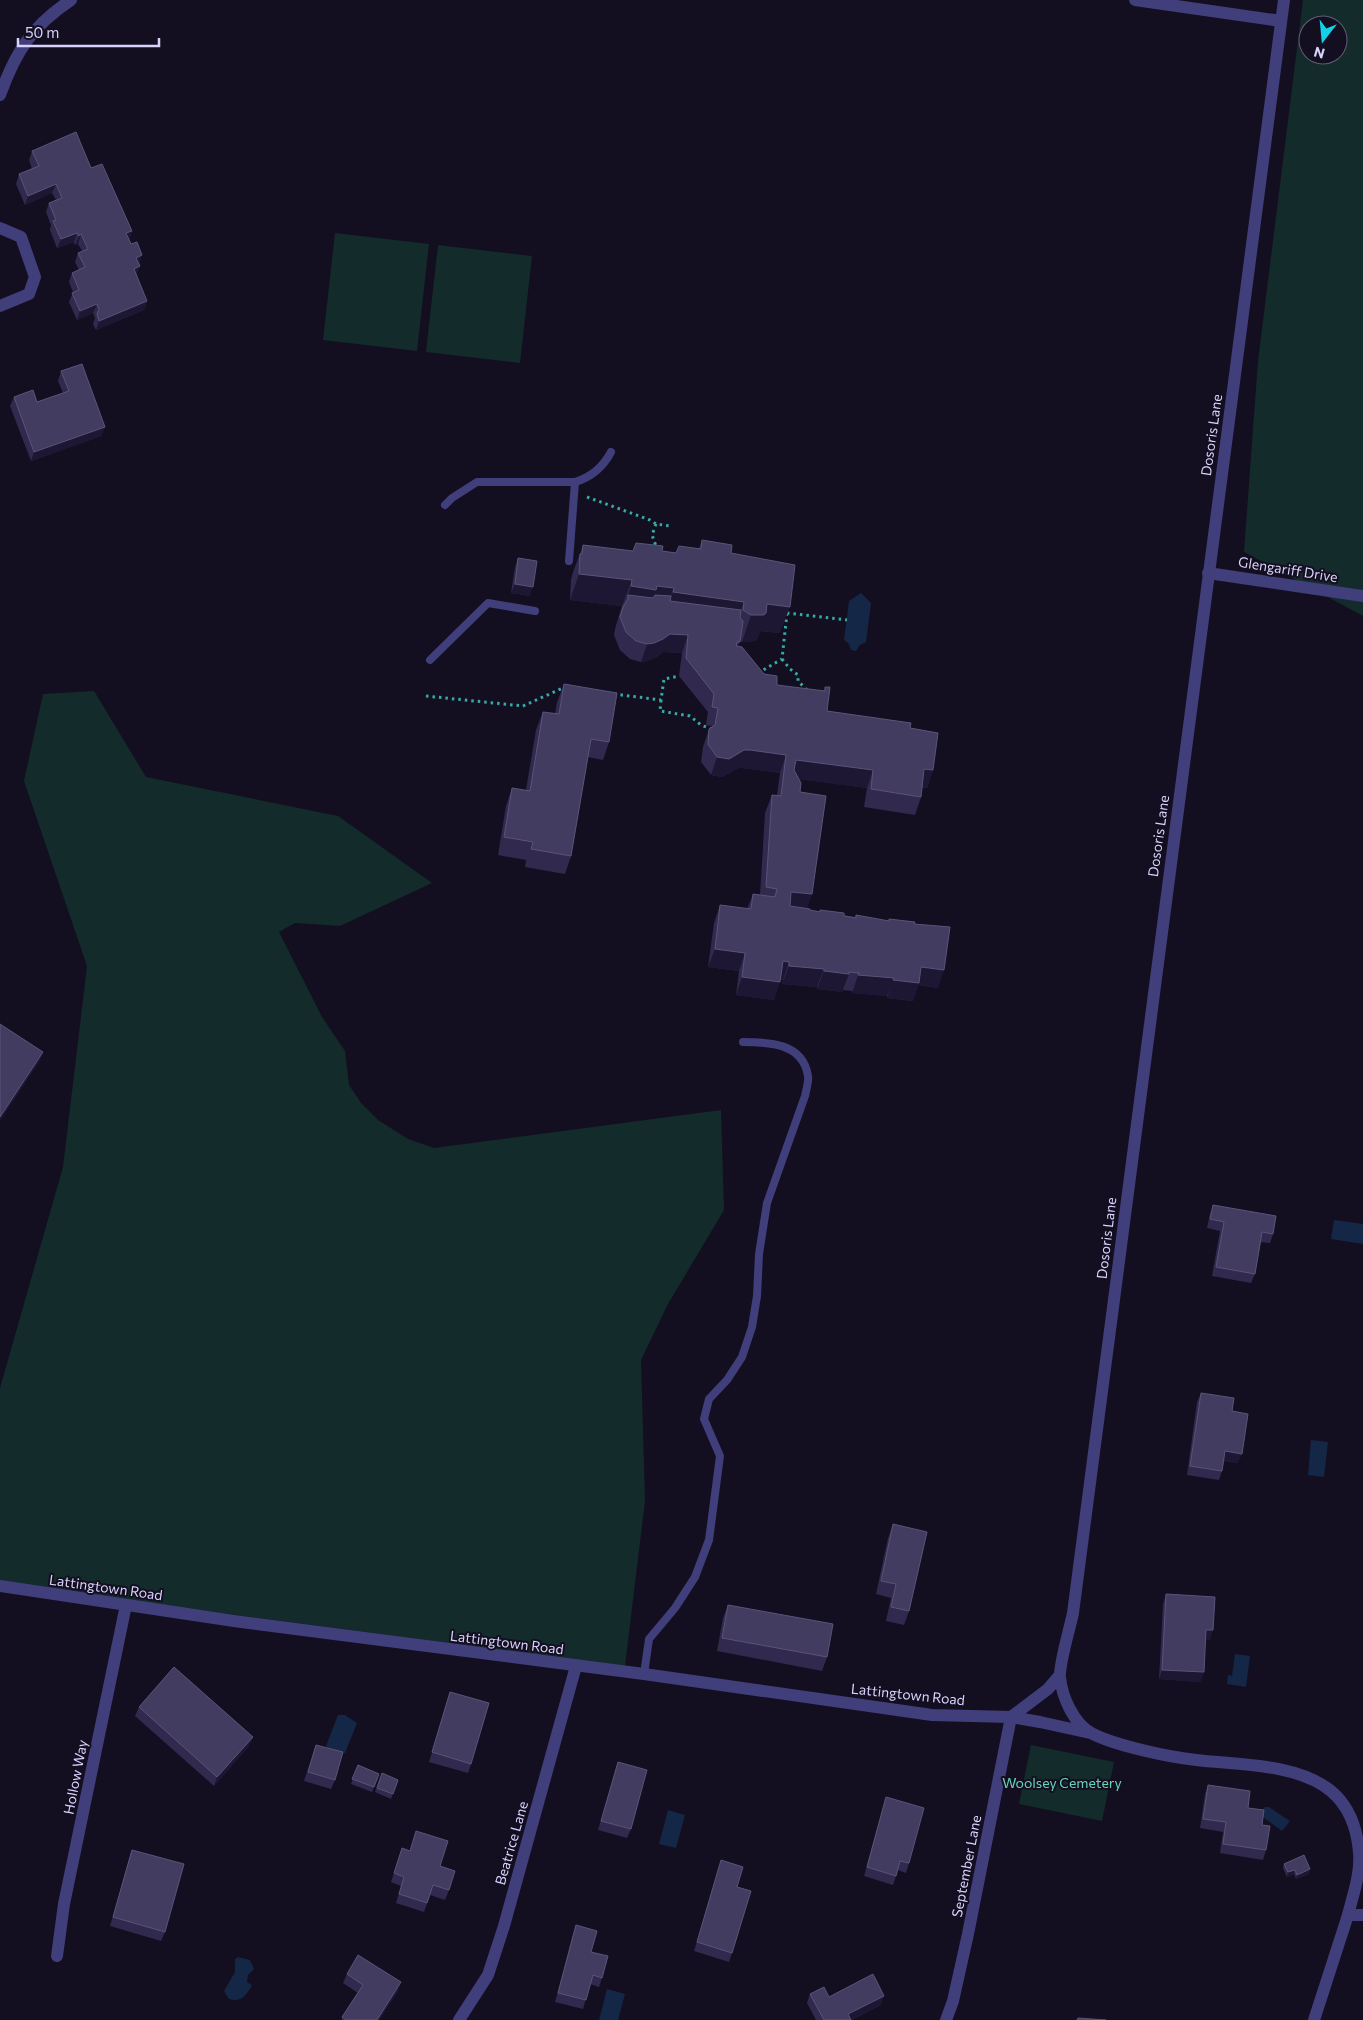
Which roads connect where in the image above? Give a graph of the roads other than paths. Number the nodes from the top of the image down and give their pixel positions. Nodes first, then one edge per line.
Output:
1 (71, 0) edge
2 (1135, 0) edge
3 (1284, 0) edge
4 (1281, 20) junction
5 (0, 95) edge
6 (0, 228) edge
7 (0, 306) edge
8 (611, 452) dead end
9 (576, 482) junction
10 (445, 505) dead end
11 (569, 561) dead end
12 (1208, 572) junction
13 (1363, 596) edge
14 (534, 611) dead end
15 (430, 660) dead end
16 (743, 1042) dead end
17 (0, 1586) edge
18 (126, 1605) junction
19 (576, 1666) junction
20 (644, 1674) junction
21 (1060, 1676) junction
22 (1011, 1717) junction
23 (1092, 1734) junction
24 (1348, 1915) junction
25 (1363, 1915) edge
26 (57, 1956) dead end
27 (458, 2020) edge
28 (946, 2020) edge
29 (1314, 2020) edge

1 - 5 street
2 - 4 street
3 - 4 street, Dosoris Lane
4 - 12 street, Dosoris Lane
6 - 7 street
8 - 9 lane
9 - 10 lane
9 - 11 lane
12 - 13 street, Glengariff Drive
12 - 21 street, Dosoris Lane
14 - 15 lane
16 - 20 lane
17 - 18 street, Lattingtown Road
18 - 19 street, Lattingtown Road
18 - 26 street, Hollow Way
19 - 20 street, Lattingtown Road
19 - 27 street, Beatrice Lane
20 - 22 street, Lattingtown Road
21 - 22 street
21 - 23 street, Lattingtown Road
22 - 23 street, Lattingtown Road
22 - 28 street, September Lane
23 - 24 street, Lattingtown Road
24 - 25 street
24 - 29 street, Lattingtown Road

